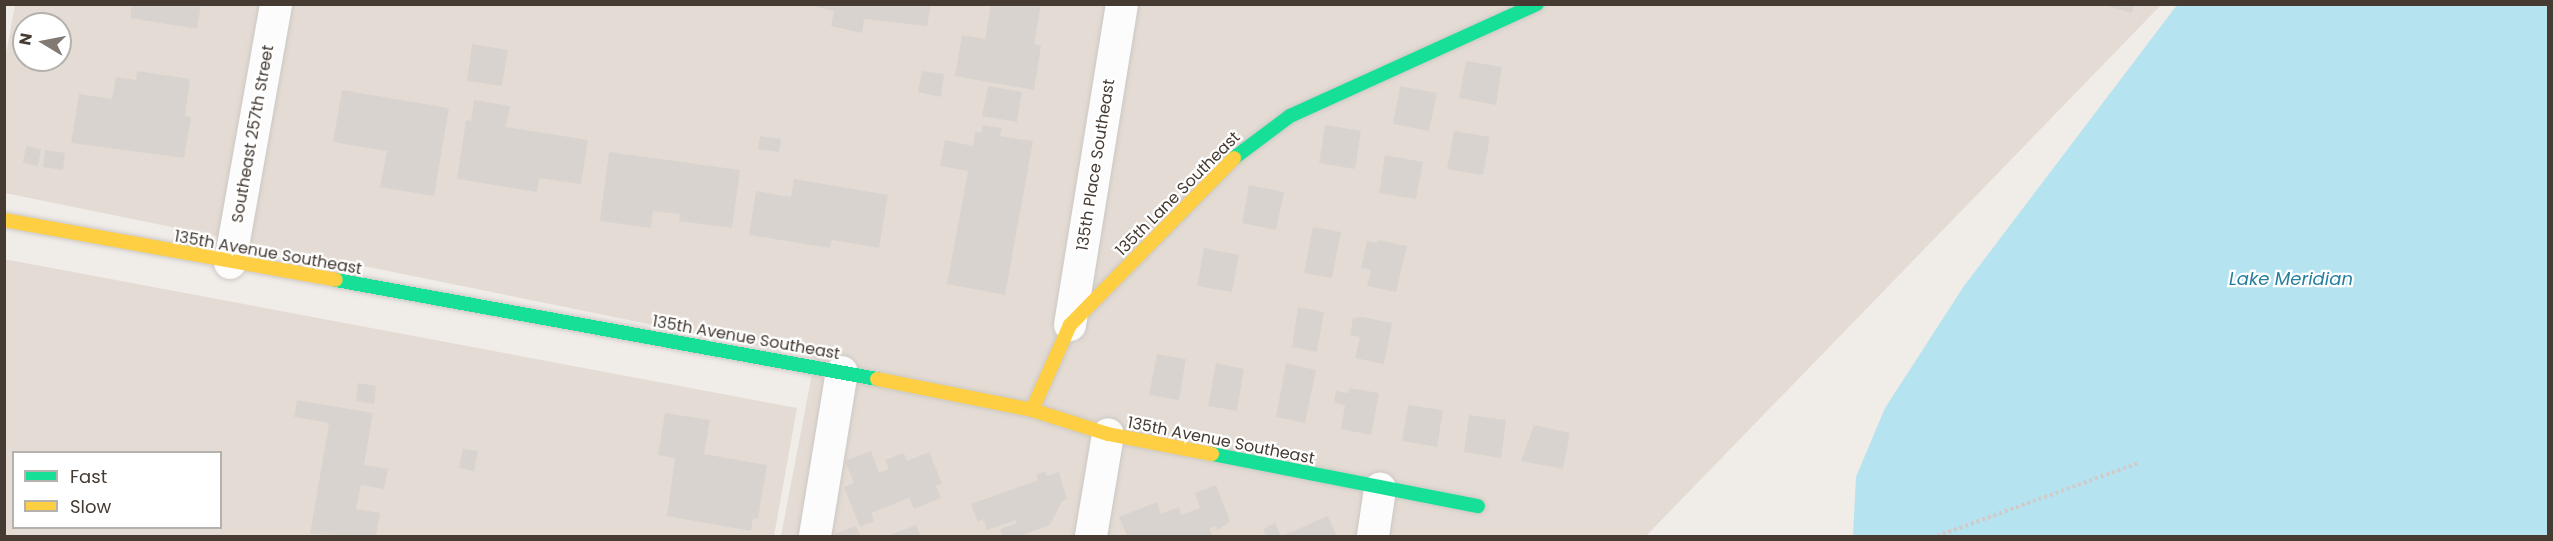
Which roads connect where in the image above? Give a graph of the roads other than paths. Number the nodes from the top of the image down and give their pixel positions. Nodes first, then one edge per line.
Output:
1 (276, 4) edge
2 (1122, 4) edge
3 (1538, 4) edge
4 (4, 220) edge
5 (230, 263) junction
6 (1070, 325) junction
7 (842, 372) junction
8 (1032, 410) junction
9 (1108, 434) junction
10 (1380, 489) junction
11 (1478, 506) dead end
12 (815, 537) edge
13 (1091, 537) edge
14 (1372, 537) edge

1 - 5 street, Southeast 257th Street
2 - 6 street, 135th Place Southeast
3 - 6 street, 135th Lane Southeast
4 - 5 street, 135th Avenue Southeast
5 - 7 street, 135th Avenue Southeast
6 - 8 street, 135th Lane Southeast
7 - 8 street, 135th Avenue Southeast
7 - 12 street
8 - 9 street, 135th Avenue Southeast
9 - 10 street, 135th Avenue Southeast
9 - 13 street
10 - 11 street, 135th Avenue Southeast
10 - 14 street

